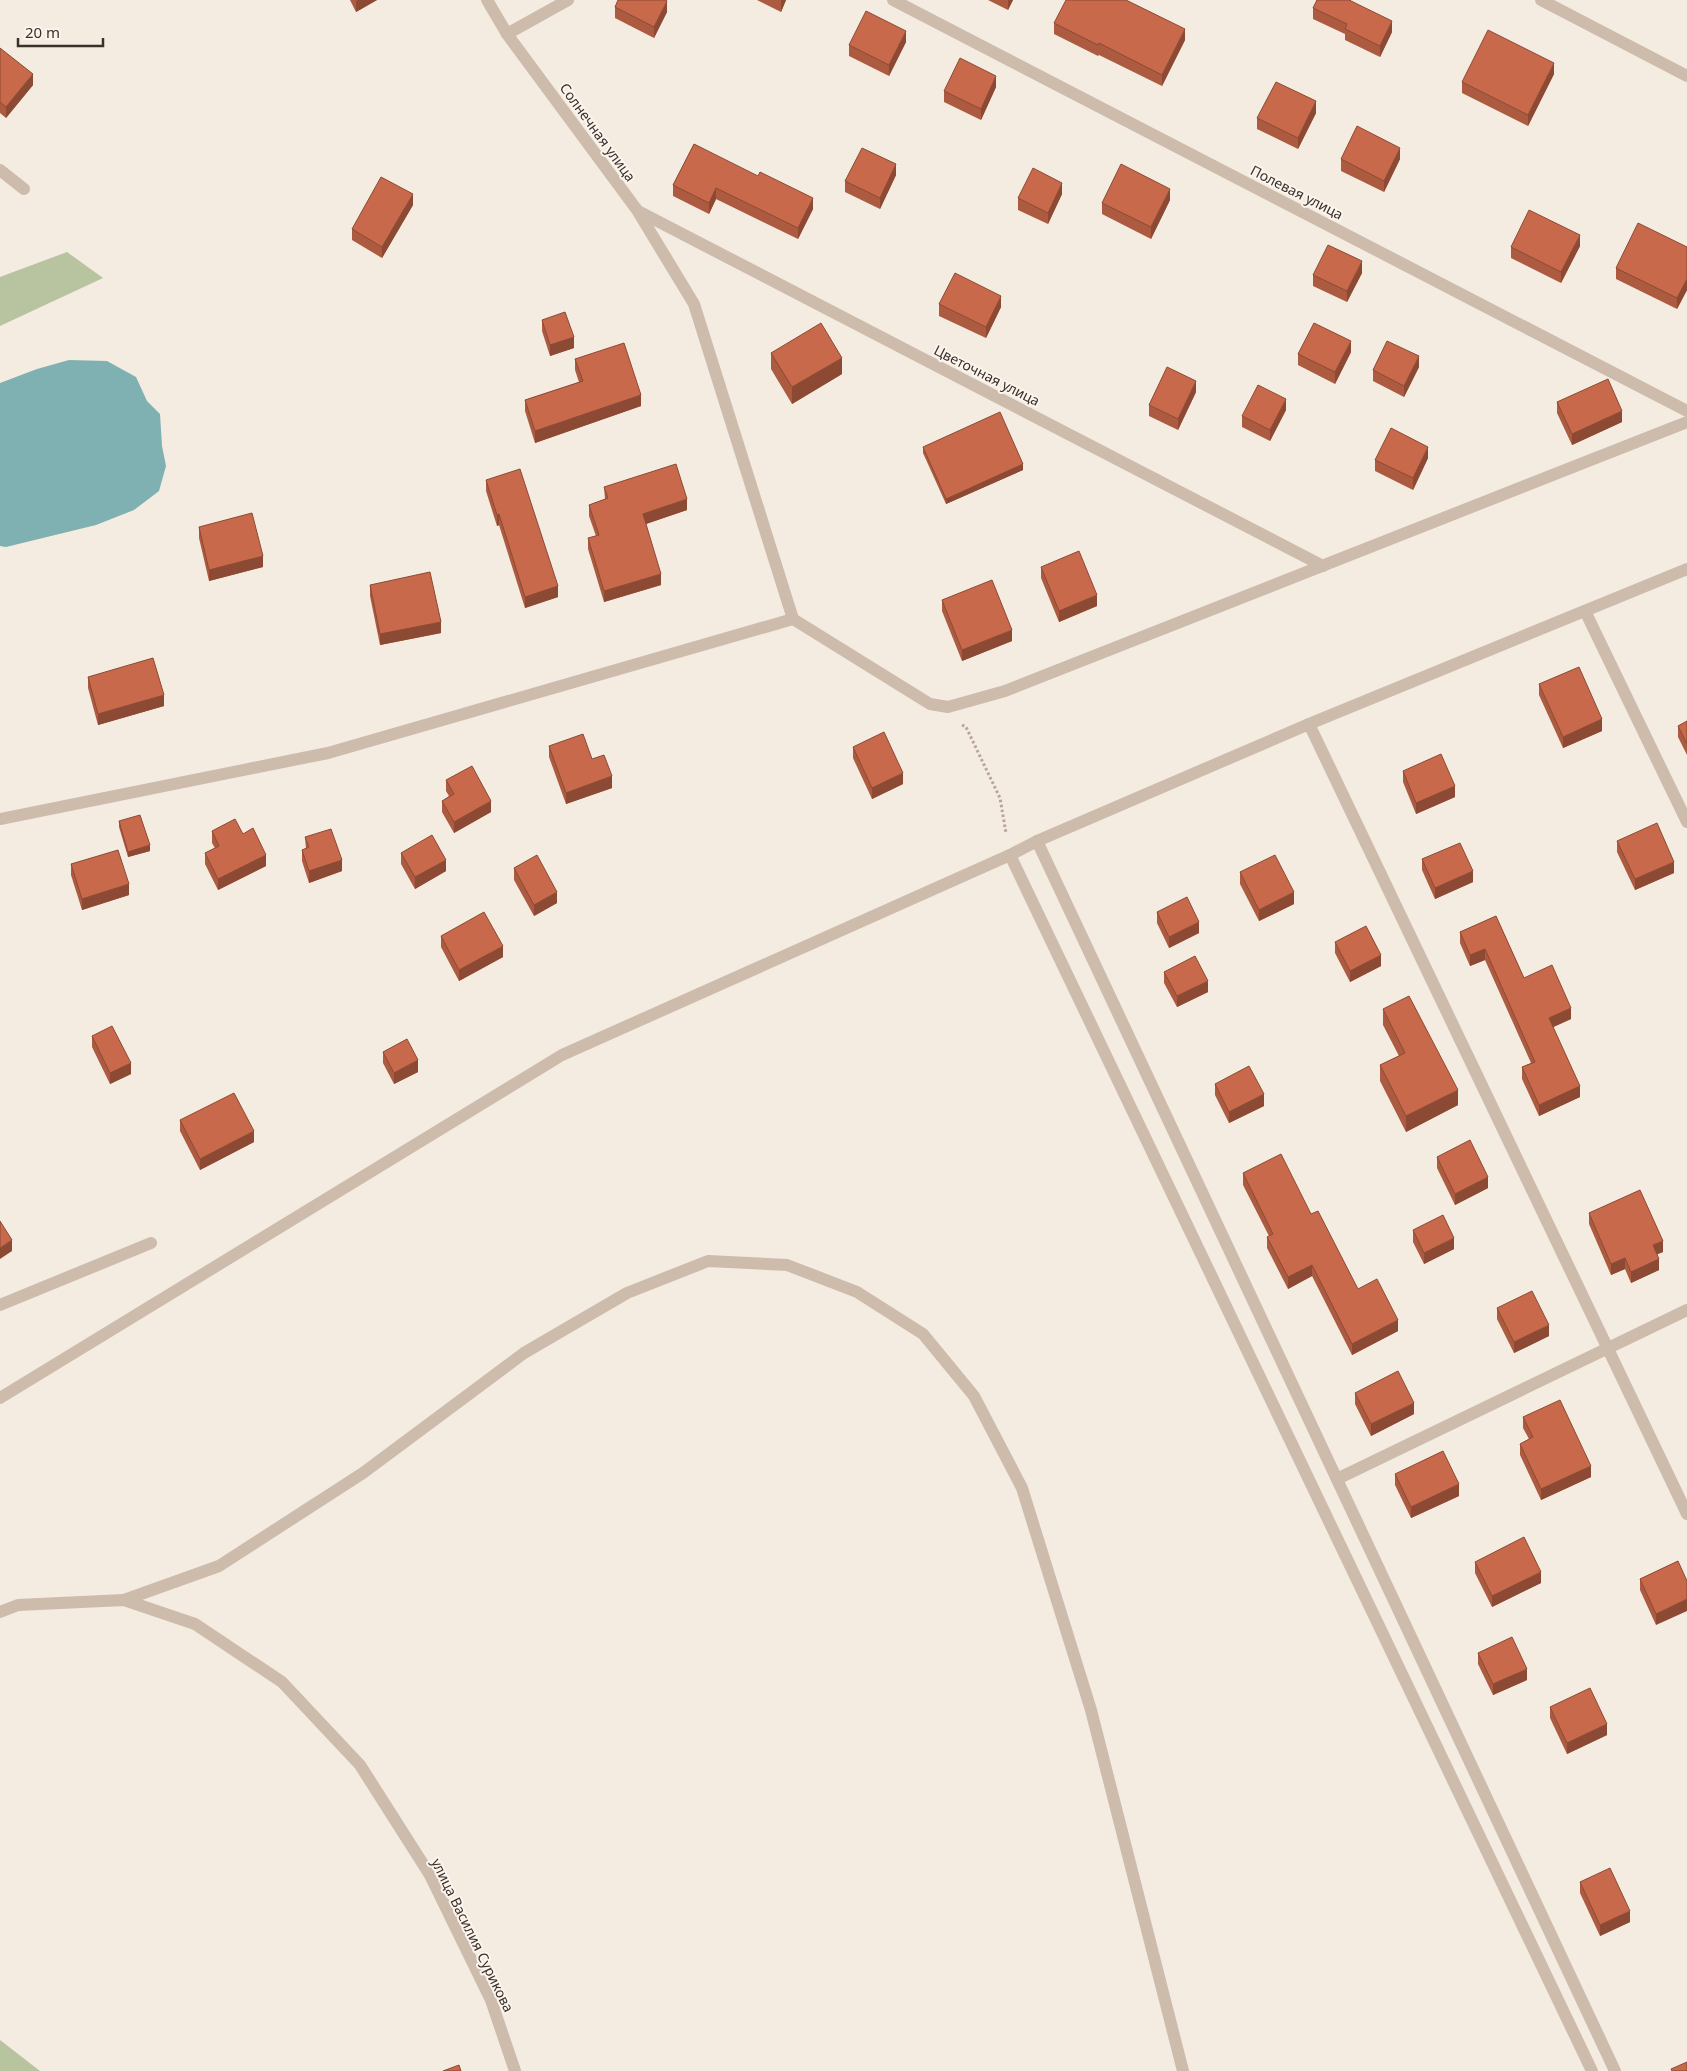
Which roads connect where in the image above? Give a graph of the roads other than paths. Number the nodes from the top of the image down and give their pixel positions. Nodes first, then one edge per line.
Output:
1 (487, 0) edge
2 (568, 0) edge
3 (892, 0) edge
4 (1540, 0) edge
5 (507, 34) junction
6 (1687, 76) edge
7 (0, 170) edge
8 (24, 188) dead end
9 (637, 210) junction
10 (1687, 411) edge
11 (1687, 422) edge
12 (1323, 566) junction
13 (1687, 569) edge
14 (1585, 611) junction
15 (793, 619) junction
16 (1309, 724) junction
17 (0, 819) edge
18 (1687, 822) edge
19 (1037, 841) junction
20 (1010, 856) junction
21 (150, 1242) dead end
22 (0, 1305) edge
23 (1687, 1310) edge
24 (1606, 1348) junction
25 (0, 1398) edge
26 (1337, 1479) junction
27 (1687, 1514) edge
28 (124, 1600) junction
29 (0, 1612) edge
30 (515, 2071) edge
31 (1183, 2071) edge
32 (1592, 2071) edge
33 (1615, 2071) edge

1 - 5 street, Солнечная улица
2 - 5 street
3 - 10 street, Полевая улица
4 - 6 street
5 - 9 street, Солнечная улица
7 - 8 street
9 - 12 street, Цветочная улица
9 - 15 street, Солнечная улица
11 - 12 street
12 - 15 street
13 - 14 street
14 - 16 street
14 - 18 street
15 - 17 street
16 - 19 street
16 - 24 street
19 - 20 street
19 - 26 street
20 - 25 street
20 - 32 street
21 - 22 street
23 - 24 street
24 - 26 street
24 - 27 street
26 - 33 street
28 - 29 street, улица Василия Сурикова
28 - 30 street, улица Василия Сурикова
28 - 31 street

